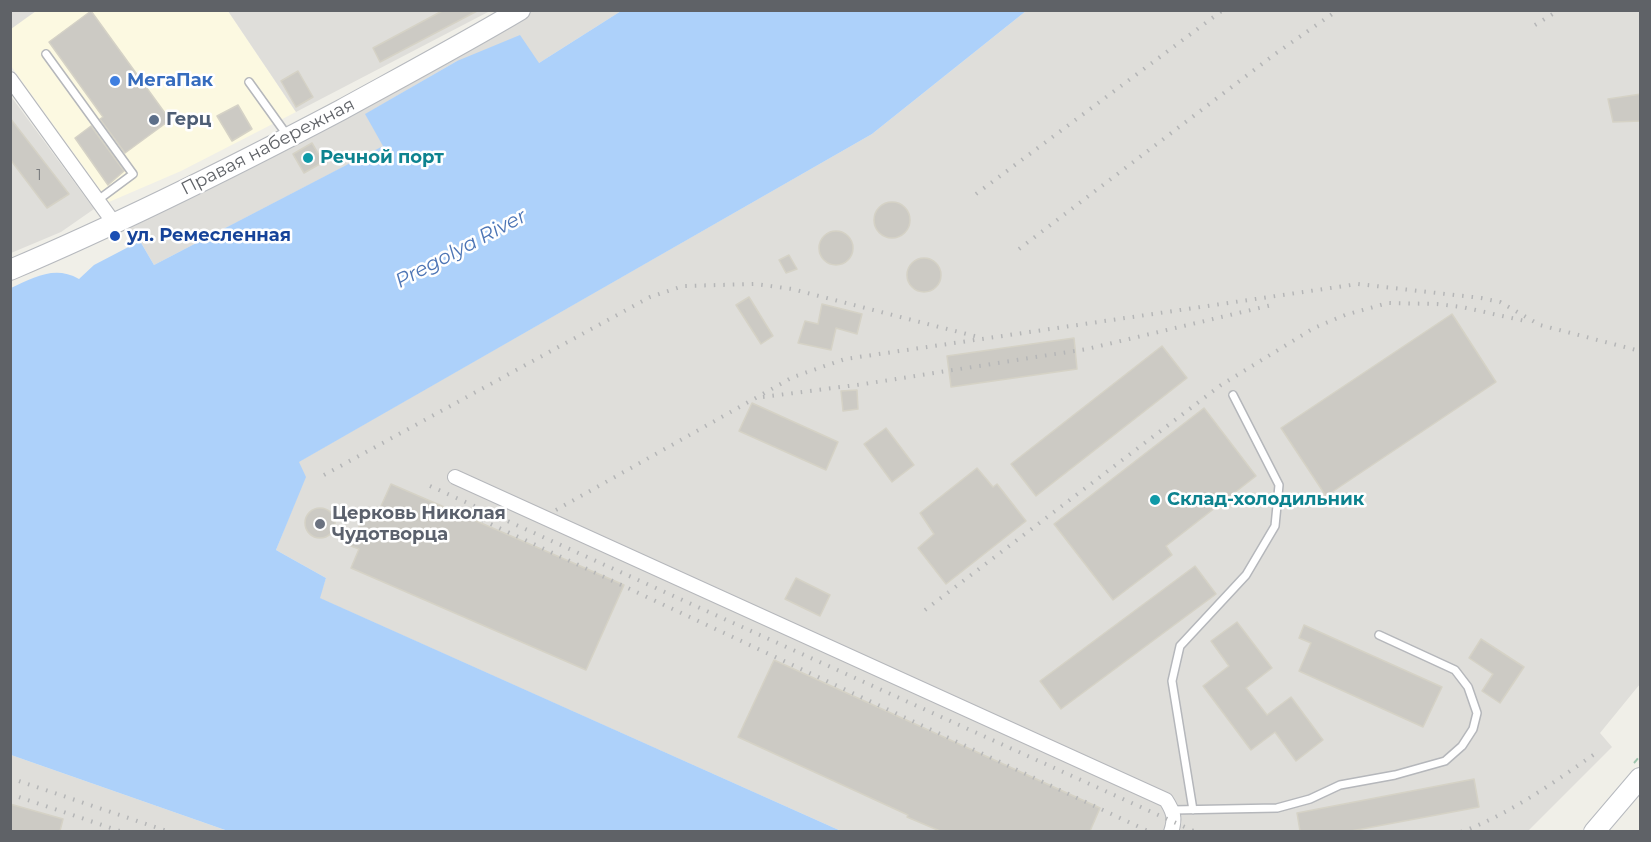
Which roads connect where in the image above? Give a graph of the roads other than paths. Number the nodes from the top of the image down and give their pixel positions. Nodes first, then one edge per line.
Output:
1 (519, 11) edge
2 (45, 54) dead end
3 (10, 79) edge
4 (249, 81) dead end
5 (289, 138) junction
6 (98, 200) junction
7 (114, 222) junction
8 (10, 270) edge
9 (1233, 395) dead end
10 (455, 477) dead end
11 (1379, 635) dead end
12 (1641, 778) edge
13 (1173, 810) junction
14 (1193, 810) junction
15 (1171, 831) edge
16 (1594, 831) edge

1 - 5 main road, Правая набережная
2 - 6 lane
3 - 6 street
4 - 5 lane
5 - 7 main road, Правая набережная
6 - 7 street
7 - 8 main road, Правая набережная
9 - 14 lane
10 - 13 street
11 - 14 lane
12 - 16 main road
13 - 14 lane
13 - 15 street

